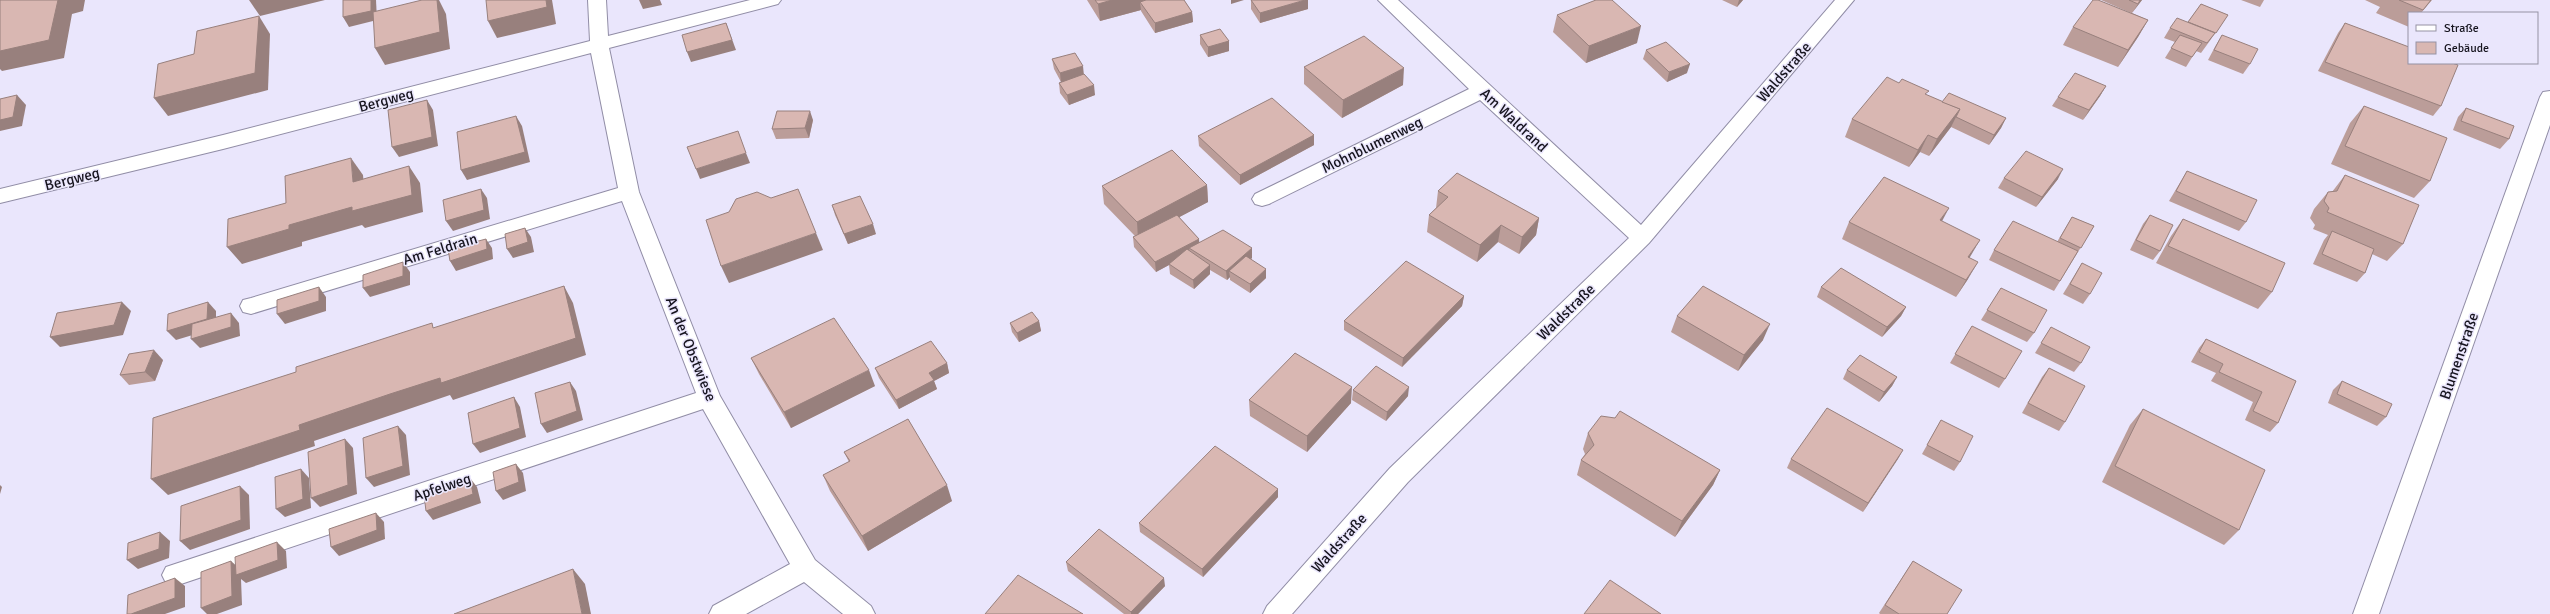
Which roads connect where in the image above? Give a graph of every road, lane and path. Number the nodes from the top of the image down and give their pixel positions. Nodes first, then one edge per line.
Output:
1 (597, 0) edge
2 (772, 0) edge
3 (1387, 0) edge
4 (1845, 0) edge
5 (599, 44) junction
6 (1482, 91) junction
7 (2550, 98) edge
8 (629, 192) junction
9 (0, 196) edge
10 (1262, 199) dead end
11 (1642, 238) junction
12 (250, 306) dead end
13 (709, 398) junction
14 (806, 568) junction
15 (175, 575) dead end
16 (722, 614) edge
17 (862, 614) edge
18 (1276, 614) edge
19 (2366, 614) edge

1 - 5 street, An der Obstwiese
2 - 5 street, Bergweg
3 - 6 street, Am Waldrand
4 - 11 street, Waldstraße
5 - 8 street, An der Obstwiese
5 - 9 street, Bergweg
6 - 10 street, Mohnblumenweg
6 - 11 street, Am Waldrand
7 - 19 street, Blumenstraße
8 - 12 street, Am Feldrain
8 - 13 street, An der Obstwiese
11 - 18 street, Waldstraße
13 - 14 street, An der Obstwiese
13 - 15 street, Apfelweg
14 - 16 street
14 - 17 street, An der Obstwiese

